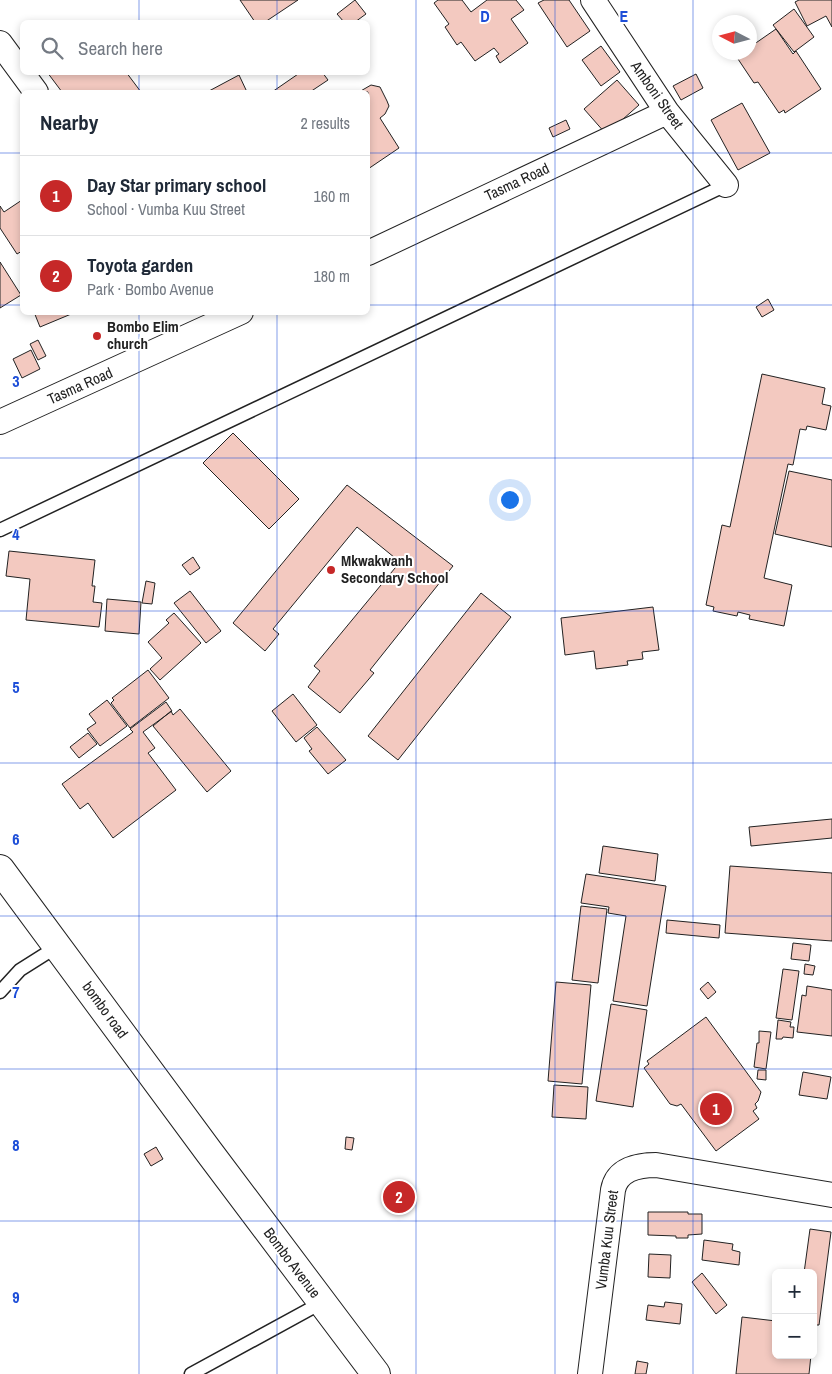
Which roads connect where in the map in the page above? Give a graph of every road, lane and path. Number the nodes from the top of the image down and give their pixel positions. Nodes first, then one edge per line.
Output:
1 (593, 0) edge
2 (0, 44) edge
3 (20, 71) edge
4 (23, 75) edge
5 (34, 90) edge
6 (667, 112) junction
7 (726, 185) joint
8 (370, 252) edge
9 (226, 315) edge
10 (202, 320) edge
11 (0, 422) edge
12 (0, 530) edge
13 (0, 869) edge
14 (58, 946) junction
15 (0, 992) edge
16 (209, 1152) joint
17 (832, 1195) edge
18 (322, 1303) junction
19 (191, 1374) edge
20 (376, 1374) edge
21 (590, 1374) edge

1 - 6 street, Amboni Street
2 - 3 street
4 - 5 street
6 - 7 street, Amboni Street
6 - 8 street, Tasma Road
7 - 12 lane
9 - 10 street, Tasma Road
10 - 11 street, Tasma Road
13 - 14 street, bombo road
14 - 15 lane
14 - 16 street, bombo road
16 - 18 street, Bombo Avenue
17 - 21 street, Vumba Kuu Street
18 - 19 lane
18 - 20 street, Bombo Avenue

